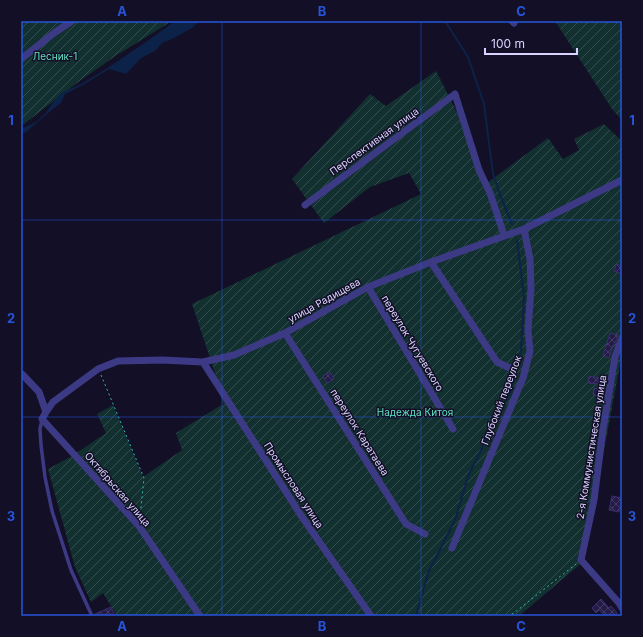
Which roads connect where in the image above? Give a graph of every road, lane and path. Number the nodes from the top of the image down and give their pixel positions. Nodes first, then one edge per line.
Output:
1 (72, 21) edge
2 (21, 59) edge
3 (622, 180) edge
4 (305, 205) dead end
5 (524, 229) junction
6 (504, 236) junction
7 (431, 262) junction
8 (368, 287) junction
9 (285, 333) junction
10 (622, 338) edge
11 (204, 362) junction
12 (98, 369) junction
13 (512, 369) dead end
14 (21, 374) edge
15 (46, 412) junction
16 (42, 419) junction
17 (453, 429) dead end
18 (139, 526) junction
19 (425, 534) dead end
20 (452, 548) dead end
21 (581, 560) junction
22 (621, 604) edge
23 (92, 616) edge
24 (200, 616) edge
25 (372, 616) edge
26 (507, 616) edge

1 - 2 street
3 - 5 street, улица Радищева
4 - 6 street, Перспективная улица
5 - 6 street, улица Радищева
5 - 20 street, Глубокий переулок
6 - 7 street, улица Радищева
7 - 8 street, улица Радищева
7 - 13 street
8 - 9 street, улица Радищева
8 - 17 street, переулок Чугуевского
9 - 11 street, улица Радищева
9 - 19 street, переулок Каратаева
10 - 21 street, 2-я Коммунистическая улица
11 - 12 street, улица Радищева
11 - 25 street, Промысловая улица
12 - 15 street, улица Радищева
12 - 18 path
14 - 15 street
15 - 16 street, улица Радищева
16 - 18 street, Октябрьская улица
16 - 23 lane
18 - 24 street, Октябрьская улица
21 - 22 street
21 - 26 path

